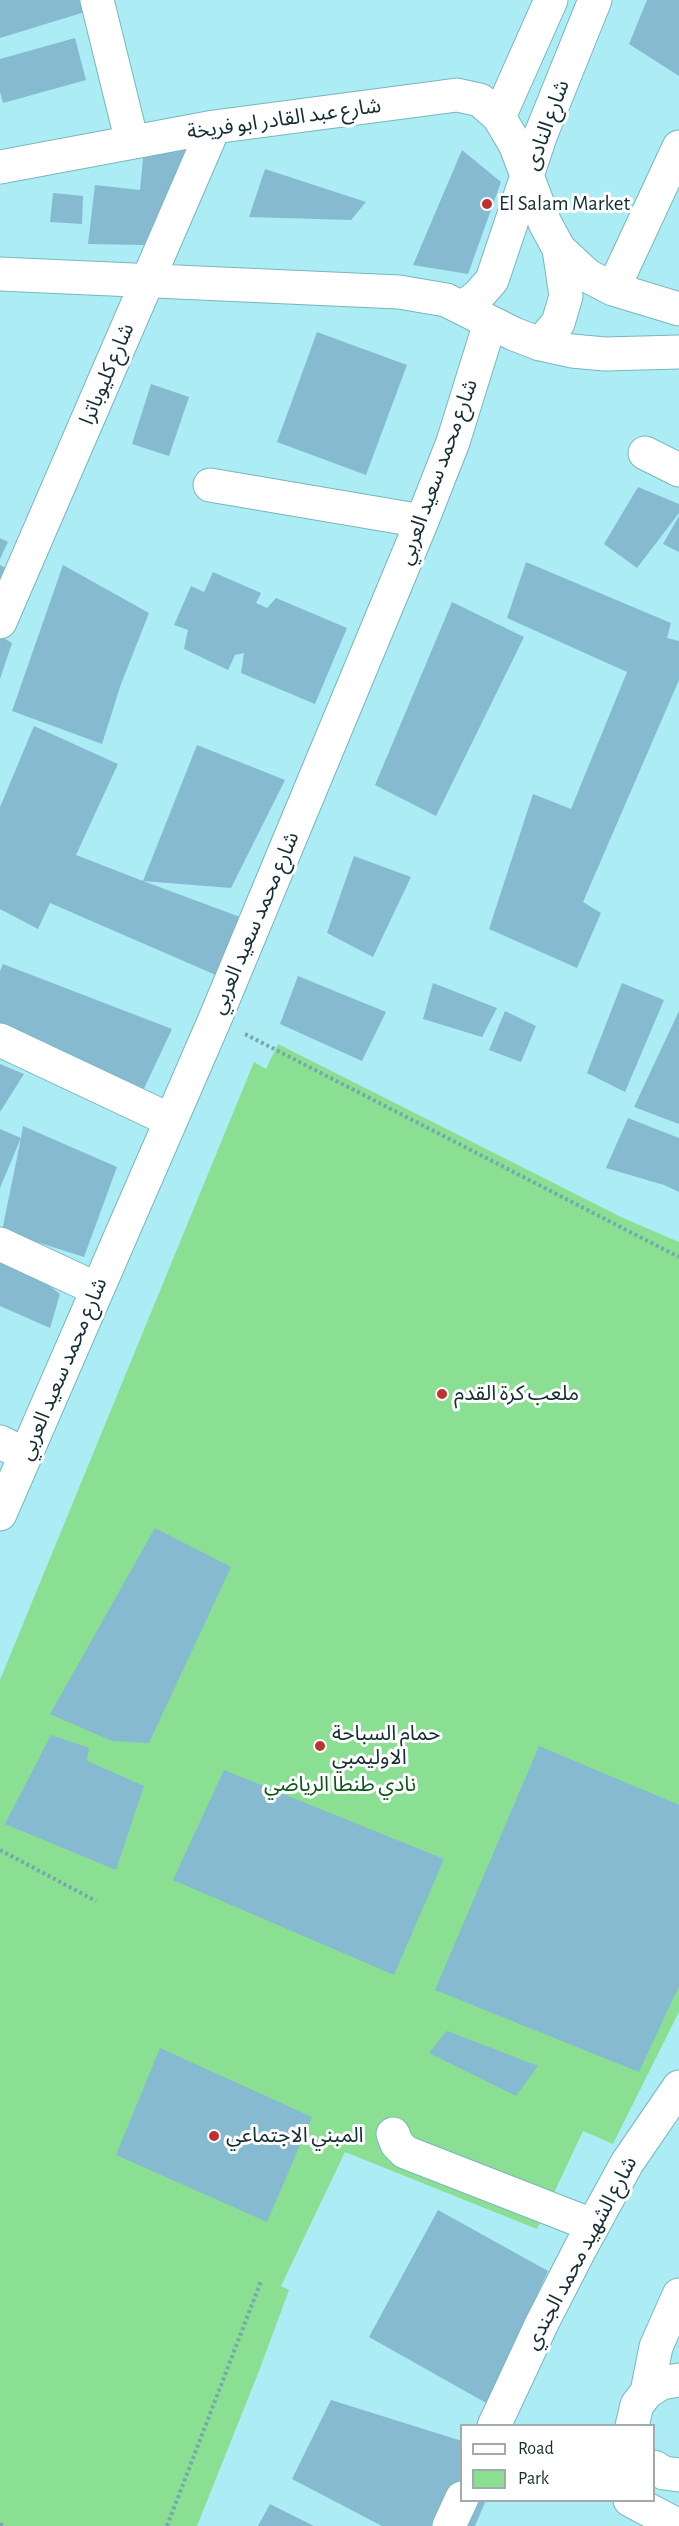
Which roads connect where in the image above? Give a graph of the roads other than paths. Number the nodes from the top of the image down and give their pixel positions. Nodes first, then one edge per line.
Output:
1 (97, 0) edge
2 (551, 0) edge
3 (595, 0) edge
4 (499, 117) junction
5 (214, 127) junction
6 (132, 142) junction
7 (679, 147) edge
8 (0, 167) edge
9 (528, 176) junction
10 (559, 249) junction
11 (0, 274) edge
12 (148, 280) junction
13 (614, 289) junction
14 (676, 309) edge
15 (476, 315) junction
16 (540, 344) junction
17 (673, 353) edge
18 (645, 453) dead end
19 (679, 470) edge
20 (210, 485) dead end
21 (422, 521) junction
22 (0, 622) edge
23 (0, 1040) edge
24 (170, 1120) junction
25 (0, 1244) edge
26 (97, 1289) junction
27 (13, 1449) edge
28 (0, 1514) edge
29 (679, 2087) edge
30 (393, 2134) dead end
31 (592, 2225) junction
32 (679, 2295) edge
33 (679, 2380) edge
34 (647, 2392) junction
35 (495, 2424) edge
36 (632, 2424) edge
37 (655, 2468) edge
38 (679, 2475) edge
39 (460, 2502) edge
40 (634, 2502) edge
41 (449, 2526) edge
42 (679, 2526) edge

1 - 6 street
2 - 4 street, شارع النادى
3 - 9 street, شارع النادى
4 - 5 street, شارع عبد القادر ابو فريخة
4 - 9 street, شارع عبد القادر ابو فريخة
5 - 6 street, شارع عبد القادر ابو فريخة
5 - 12 street, شارع كليوباترا
6 - 8 street, شارع عبد القادر ابو فريخة
7 - 13 street
9 - 10 street, شارع عبد القادر ابو فريخة
9 - 15 street, شارع النادى
10 - 13 street
10 - 16 street
11 - 12 street
12 - 15 street
12 - 22 street, شارع كليوباترا
13 - 14 street
14 - 17 street
15 - 16 street
15 - 21 street, شارع محمد سعيد العربي
16 - 17 street
18 - 19 street
20 - 21 street
21 - 24 street, شارع محمد سعيد العربي
23 - 24 street
24 - 26 street, شارع محمد سعيد العربي
25 - 26 street
26 - 27 street, شارع محمد سعيد العربي
27 - 28 street, شارع محمد سعيد العربي
29 - 31 street, شارع الشهيد محمد الجندي
30 - 31 street
31 - 35 street, شارع الشهيد محمد الجندي
32 - 34 street
33 - 34 street
34 - 36 street
37 - 38 street
39 - 41 street
40 - 42 street

